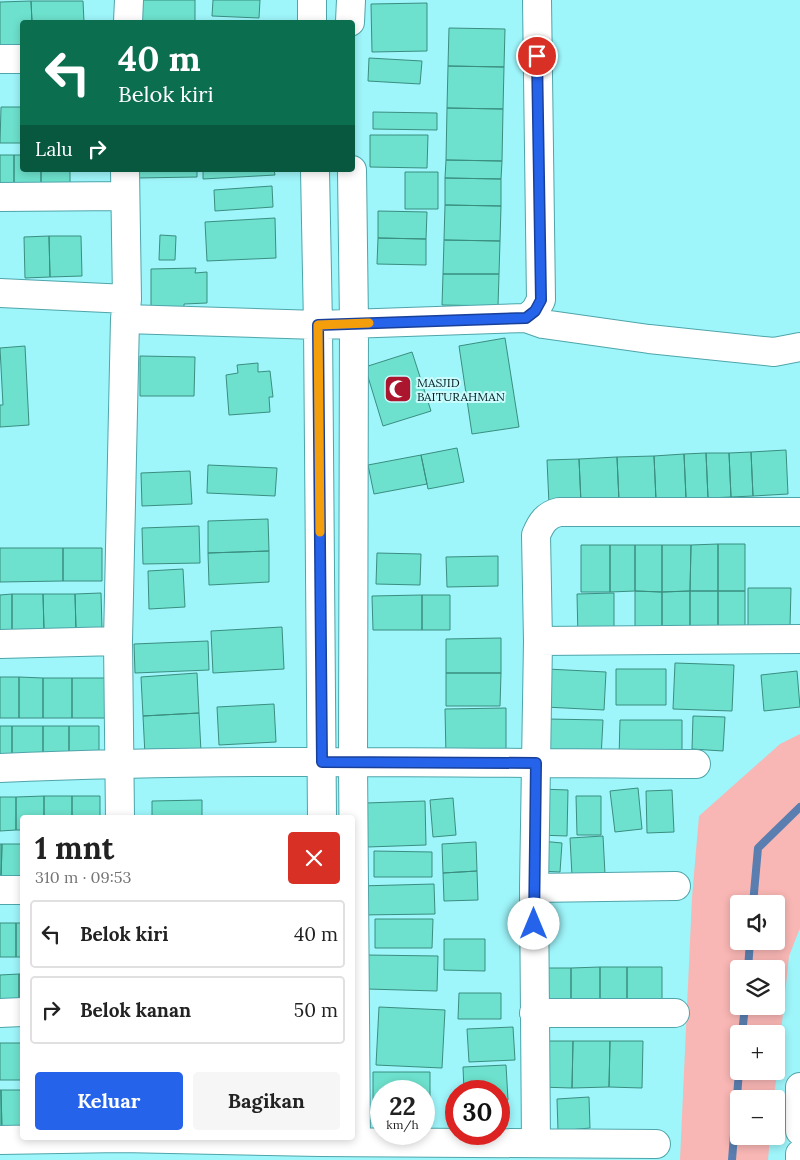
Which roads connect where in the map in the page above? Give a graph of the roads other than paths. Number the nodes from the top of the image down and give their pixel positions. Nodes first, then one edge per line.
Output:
1 (129, 0) edge
2 (312, 0) edge
3 (350, 0) edge
4 (537, 0) edge
5 (128, 20) edge
6 (312, 20) edge
7 (350, 20) edge
8 (0, 59) edge
9 (20, 59) edge
10 (315, 172) edge
11 (352, 172) edge
12 (125, 183) edge
13 (0, 196) edge
14 (0, 293) edge
15 (126, 309) junction
16 (526, 318) junction
17 (354, 323) junction
18 (318, 325) junction
19 (800, 346) edge
20 (800, 512) edge
21 (800, 639) edge
22 (118, 641) junction
23 (538, 641) junction
24 (0, 644) edge
25 (322, 762) junction
26 (353, 762) junction
27 (120, 763) junction
28 (536, 763) junction
29 (696, 764) dead end
30 (0, 768) edge
31 (120, 815) edge
32 (322, 815) edge
33 (353, 815) edge
34 (676, 886) dead end
35 (534, 888) junction
36 (0, 890) edge
37 (20, 890) edge
38 (20, 1012) edge
39 (0, 1013) edge
40 (534, 1013) junction
41 (675, 1013) dead end
42 (355, 1015) edge
43 (800, 1087) edge
44 (800, 1131) edge
45 (0, 1140) edge
46 (20, 1140) edge
47 (320, 1140) edge
48 (356, 1142) junction
49 (536, 1143) junction
50 (656, 1144) dead end
51 (800, 1154) edge
52 (800, 1160) edge

1 - 5 street
2 - 6 street
3 - 7 street
4 - 16 street
8 - 9 street
10 - 18 street
11 - 17 street
12 - 13 street
12 - 15 street
14 - 15 street
15 - 18 street
15 - 22 street
16 - 17 street
16 - 19 street
17 - 18 street
17 - 26 street
18 - 25 street
20 - 23 street
21 - 23 street
22 - 24 street
22 - 27 street
23 - 28 street
25 - 26 street
25 - 27 street
25 - 32 street
26 - 28 street
26 - 33 street
27 - 30 street
27 - 31 street
28 - 29 street
28 - 35 street
34 - 35 street
35 - 40 street
36 - 37 street
38 - 39 street
40 - 41 street
40 - 49 street
42 - 48 street
43 - 44 street
45 - 46 street
47 - 48 street
48 - 49 street
49 - 50 street
51 - 52 street

